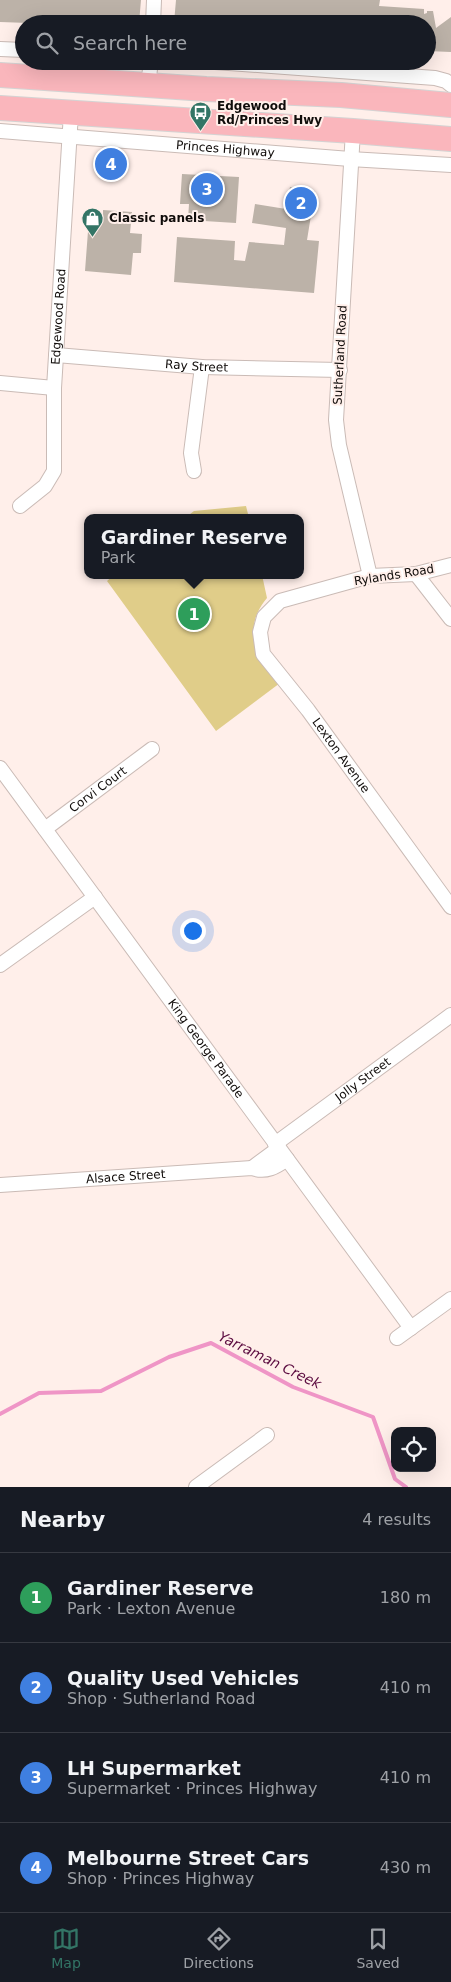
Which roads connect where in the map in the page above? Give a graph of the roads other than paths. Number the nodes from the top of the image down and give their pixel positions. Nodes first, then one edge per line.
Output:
1 (154, 0) edge
2 (153, 15) edge
3 (0, 49) edge
4 (15, 50) edge
5 (150, 70) edge
6 (325, 70) edge
7 (0, 75) edge
8 (148, 85) junction
9 (451, 85) edge
10 (451, 105) edge
11 (0, 108) edge
12 (71, 113) junction
13 (0, 131) edge
14 (353, 131) junction
15 (69, 136) junction
16 (451, 139) edge
17 (350, 159) junction
18 (451, 165) edge
19 (56, 356) junction
20 (202, 367) junction
21 (340, 370) junction
22 (0, 383) edge
23 (54, 388) junction
24 (194, 471) dead end
25 (20, 506) dead end
26 (451, 565) edge
27 (416, 574) junction
28 (370, 576) junction
29 (280, 601) joint
30 (451, 620) edge
31 (152, 749) dead end
32 (0, 768) edge
33 (44, 829) junction
34 (95, 897) junction
35 (451, 907) edge
36 (0, 964) edge
37 (451, 1015) edge
38 (280, 1150) junction
39 (0, 1186) edge
40 (451, 1299) edge
41 (411, 1328) junction
42 (397, 1338) dead end
43 (267, 1435) dead end
44 (196, 1487) edge

1 - 2 street
3 - 4 street
5 - 8 street
6 - 9 street
7 - 8 highway
8 - 10 highway
11 - 12 highway, Princes Highway
12 - 14 highway, Princes Highway
12 - 15 street, Edgewood Road
13 - 15 street, Princes Highway
14 - 16 highway, Princes Highway
14 - 17 street, Sutherland Road
15 - 17 street, Princes Highway
15 - 19 street, Edgewood Road
17 - 18 street, Princes Highway
17 - 21 street, Sutherland Road
19 - 20 street, Ray Street
19 - 23 street, Edgewood Road
20 - 21 street, Ray Street
20 - 24 street
21 - 28 street, Sutherland Road
22 - 23 street
23 - 25 street, Edgewood Road
26 - 27 street, Rylands Road
27 - 28 street, Rylands Road
27 - 30 street
28 - 29 street, Rylands Road
29 - 35 street, Lexton Avenue
31 - 33 street, Corvi Court
32 - 33 street, King George Parade
33 - 34 street, King George Parade
34 - 36 street
34 - 38 street, King George Parade
37 - 38 street, Jolly Street
38 - 39 street, Alsace Street
38 - 41 street, King George Parade
40 - 41 street
41 - 42 street
43 - 44 street

